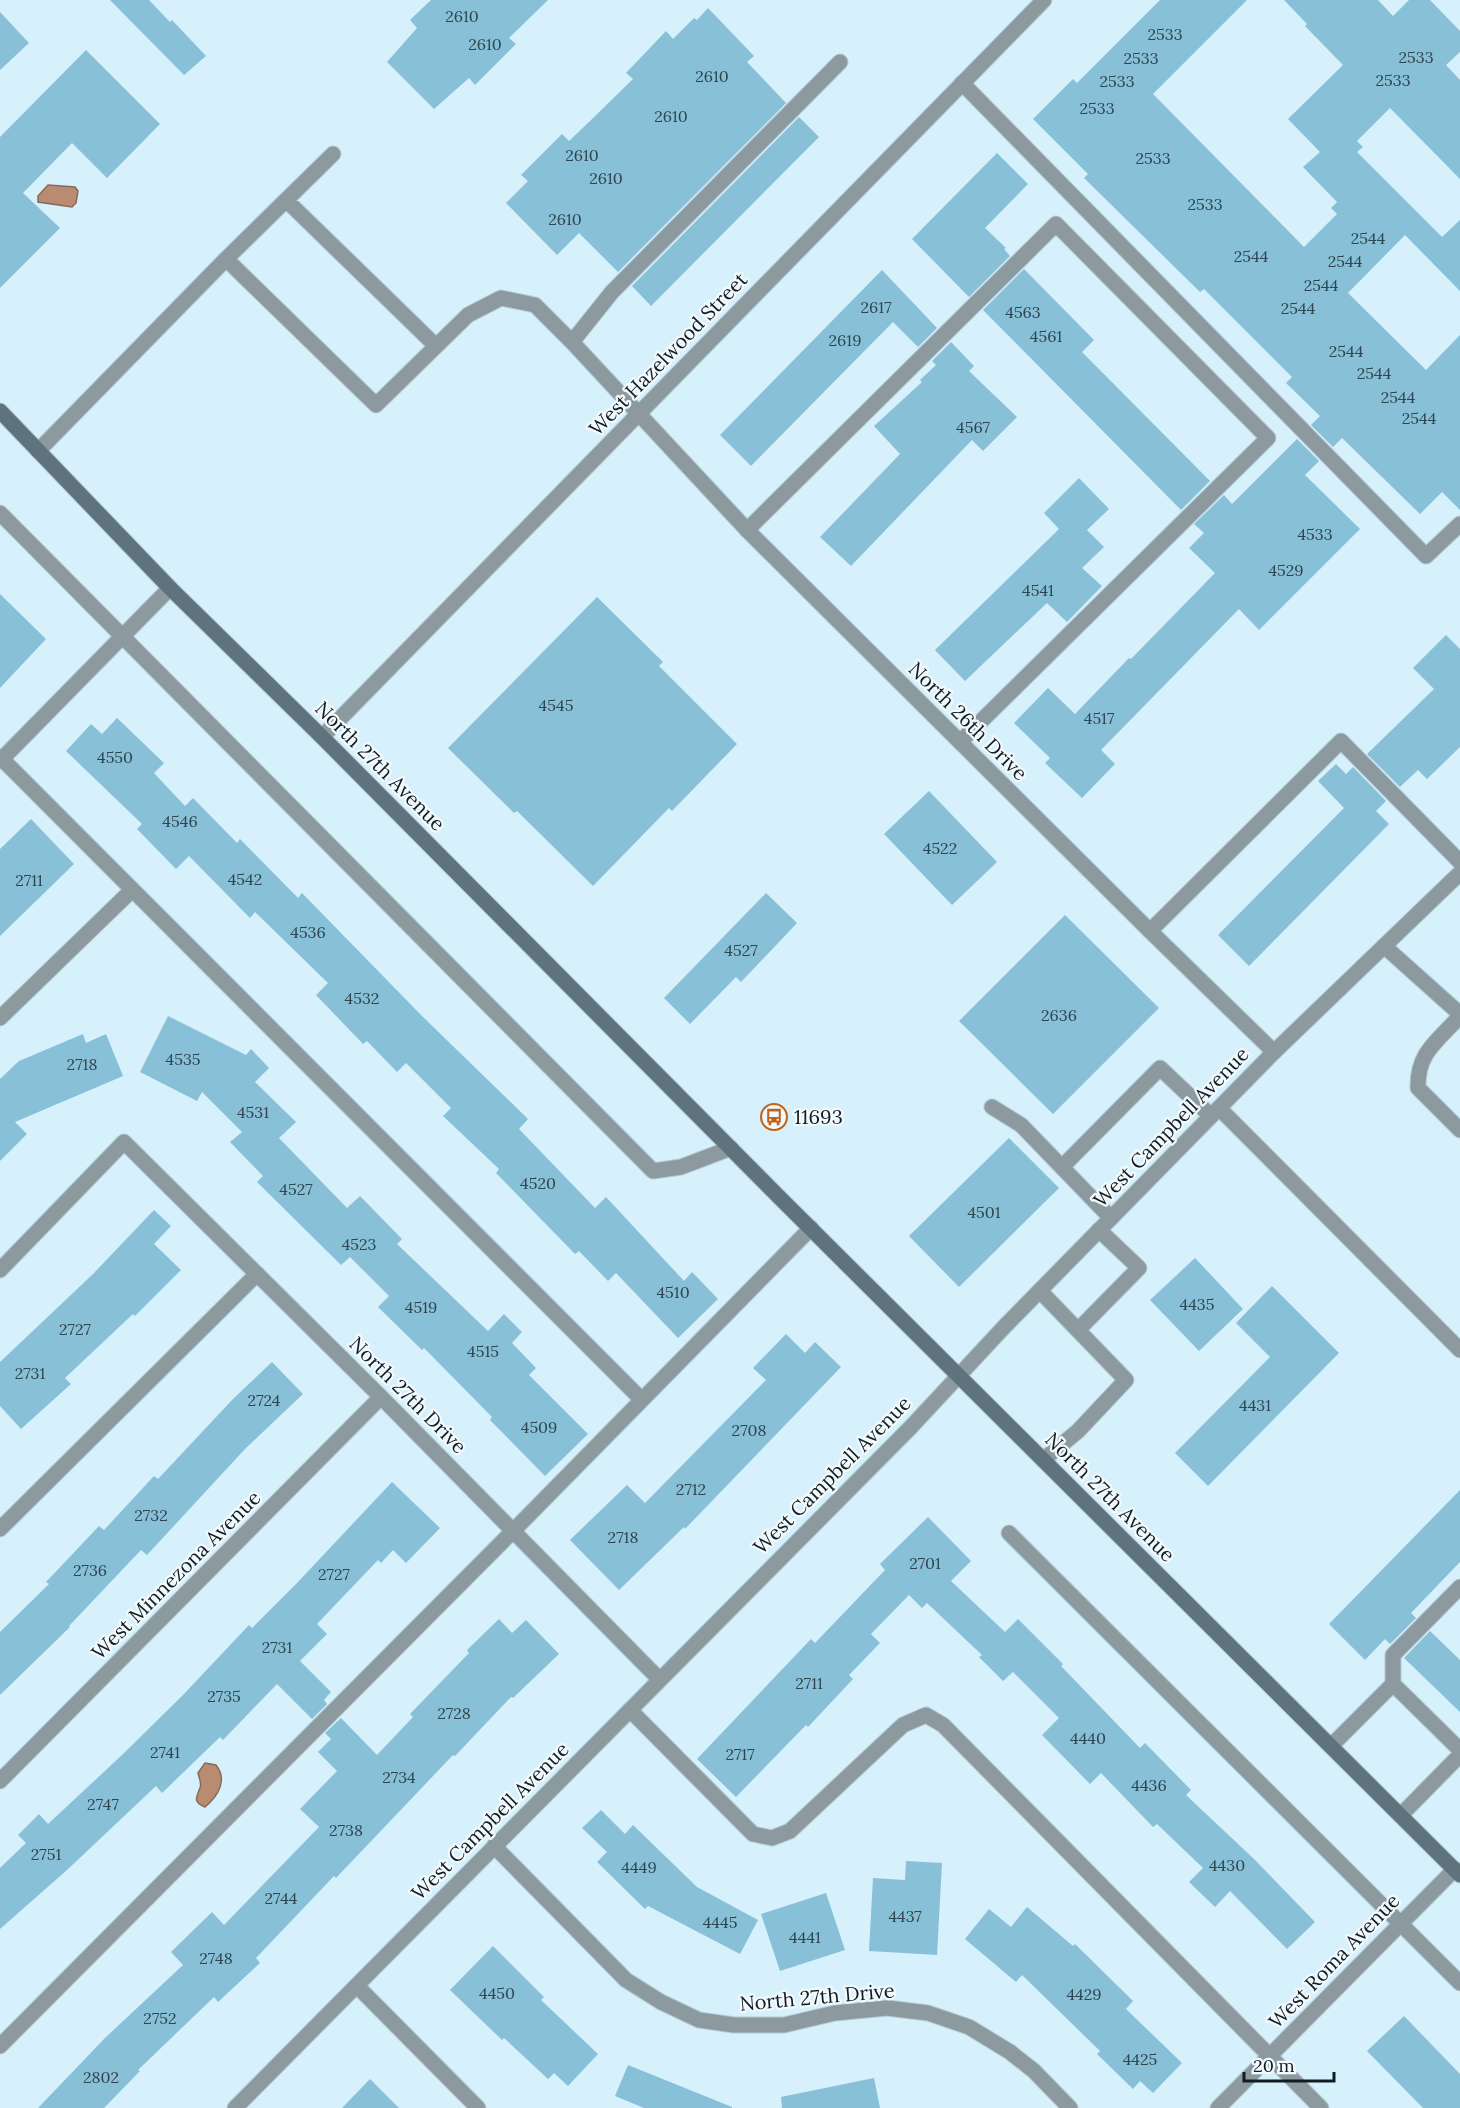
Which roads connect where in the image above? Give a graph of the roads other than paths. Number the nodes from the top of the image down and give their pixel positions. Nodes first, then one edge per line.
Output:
1 (1044, 0) edge
2 (840, 62) dead end
3 (962, 83) junction
4 (333, 154) dead end
5 (286, 200) junction
6 (226, 259) junction
7 (572, 342) junction
8 (436, 346) junction
9 (0, 411) edge
10 (639, 414) junction
11 (38, 451) junction
12 (0, 513) edge
13 (1460, 525) edge
14 (747, 530) junction
15 (170, 588) junction
16 (122, 637) junction
17 (322, 737) junction
18 (960, 742) junction
19 (1, 759) edge
20 (1460, 862) edge
21 (1460, 873) edge
22 (132, 890) junction
23 (1150, 932) junction
24 (1384, 946) junction
25 (1460, 1015) edge
26 (0, 1018) edge
27 (1274, 1052) junction
28 (992, 1107) dead end
29 (1215, 1112) junction
30 (1460, 1131) edge
31 (731, 1148) junction
32 (1062, 1167) junction
33 (1111, 1218) junction
34 (811, 1228) junction
35 (1099, 1230) junction
36 (0, 1270) edge
37 (257, 1274) junction
38 (1040, 1291) junction
39 (1078, 1330) junction
40 (1460, 1350) edge
41 (958, 1376) junction
42 (381, 1397) junction
43 (641, 1399) junction
44 (1043, 1460) junction
45 (0, 1529) edge
46 (513, 1531) junction
47 (1010, 1533) dead end
48 (1460, 1587) edge
49 (659, 1680) junction
50 (1393, 1684) junction
51 (630, 1710) junction
52 (1331, 1746) junction
53 (1460, 1753) edge
54 (0, 1781) edge
55 (1401, 1815) junction
56 (494, 1846) junction
57 (1457, 1872) edge
58 (1401, 1923) junction
59 (1460, 1983) edge
60 (357, 1986) junction
61 (0, 2046) edge
62 (1271, 2056) junction
63 (235, 2108) edge
64 (478, 2108) edge
65 (1070, 2108) edge
66 (1218, 2108) edge
67 (1321, 2108) edge

1 - 3 street, West Hazelwood Street
2 - 7 street
3 - 10 street, West Hazelwood Street
3 - 13 street
4 - 5 street
5 - 6 street
5 - 8 street
6 - 8 street, North 26th Drive
6 - 11 street
7 - 8 street, North 26th Drive
7 - 10 street, North 26th Drive
9 - 11 main road, North 27th Avenue
10 - 14 street, North 26th Drive
10 - 17 street, West Hazelwood Street
11 - 15 main road, North 27th Avenue
12 - 16 street
14 - 18 street, North 26th Drive
14 - 18 street
15 - 16 street
15 - 17 main road, North 27th Avenue
16 - 19 street
16 - 31 street
17 - 31 main road, North 27th Avenue
18 - 23 street, North 26th Drive
19 - 22 street
20 - 23 street
21 - 24 street, West Campbell Avenue
22 - 26 street
22 - 43 street
23 - 27 street, North 26th Drive
24 - 25 street
24 - 27 street, West Campbell Avenue
25 - 30 street
27 - 29 street, West Campbell Avenue
28 - 32 street
29 - 32 street
29 - 33 street, West Campbell Avenue
29 - 40 street
31 - 34 main road, North 27th Avenue
32 - 33 street
33 - 35 street, West Campbell Avenue
34 - 41 main road, North 27th Avenue
34 - 43 street
35 - 38 street, West Campbell Avenue
35 - 39 street
36 - 37 street, North 27th Drive
37 - 42 street, North 27th Drive
37 - 45 street
38 - 39 street
38 - 41 street, West Campbell Avenue
39 - 44 street
41 - 44 main road, North 27th Avenue
41 - 49 street, West Campbell Avenue
42 - 46 street, North 27th Drive
42 - 54 street, West Minnezona Avenue
43 - 46 street
44 - 52 main road, North 27th Avenue
46 - 49 street, North 27th Drive
46 - 61 street
47 - 58 street
48 - 50 street
49 - 51 street, West Campbell Avenue
50 - 52 street
50 - 53 street
51 - 56 street, West Campbell Avenue
51 - 62 street
52 - 55 main road, North 27th Avenue
53 - 55 street
55 - 57 main road, North 27th Avenue
56 - 60 street, West Campbell Avenue
56 - 65 street, North 27th Drive
57 - 58 street, West Roma Avenue
58 - 59 street
58 - 62 street, West Roma Avenue
60 - 63 street, West Campbell Avenue
60 - 64 street
62 - 66 street, West Roma Avenue
62 - 67 street

